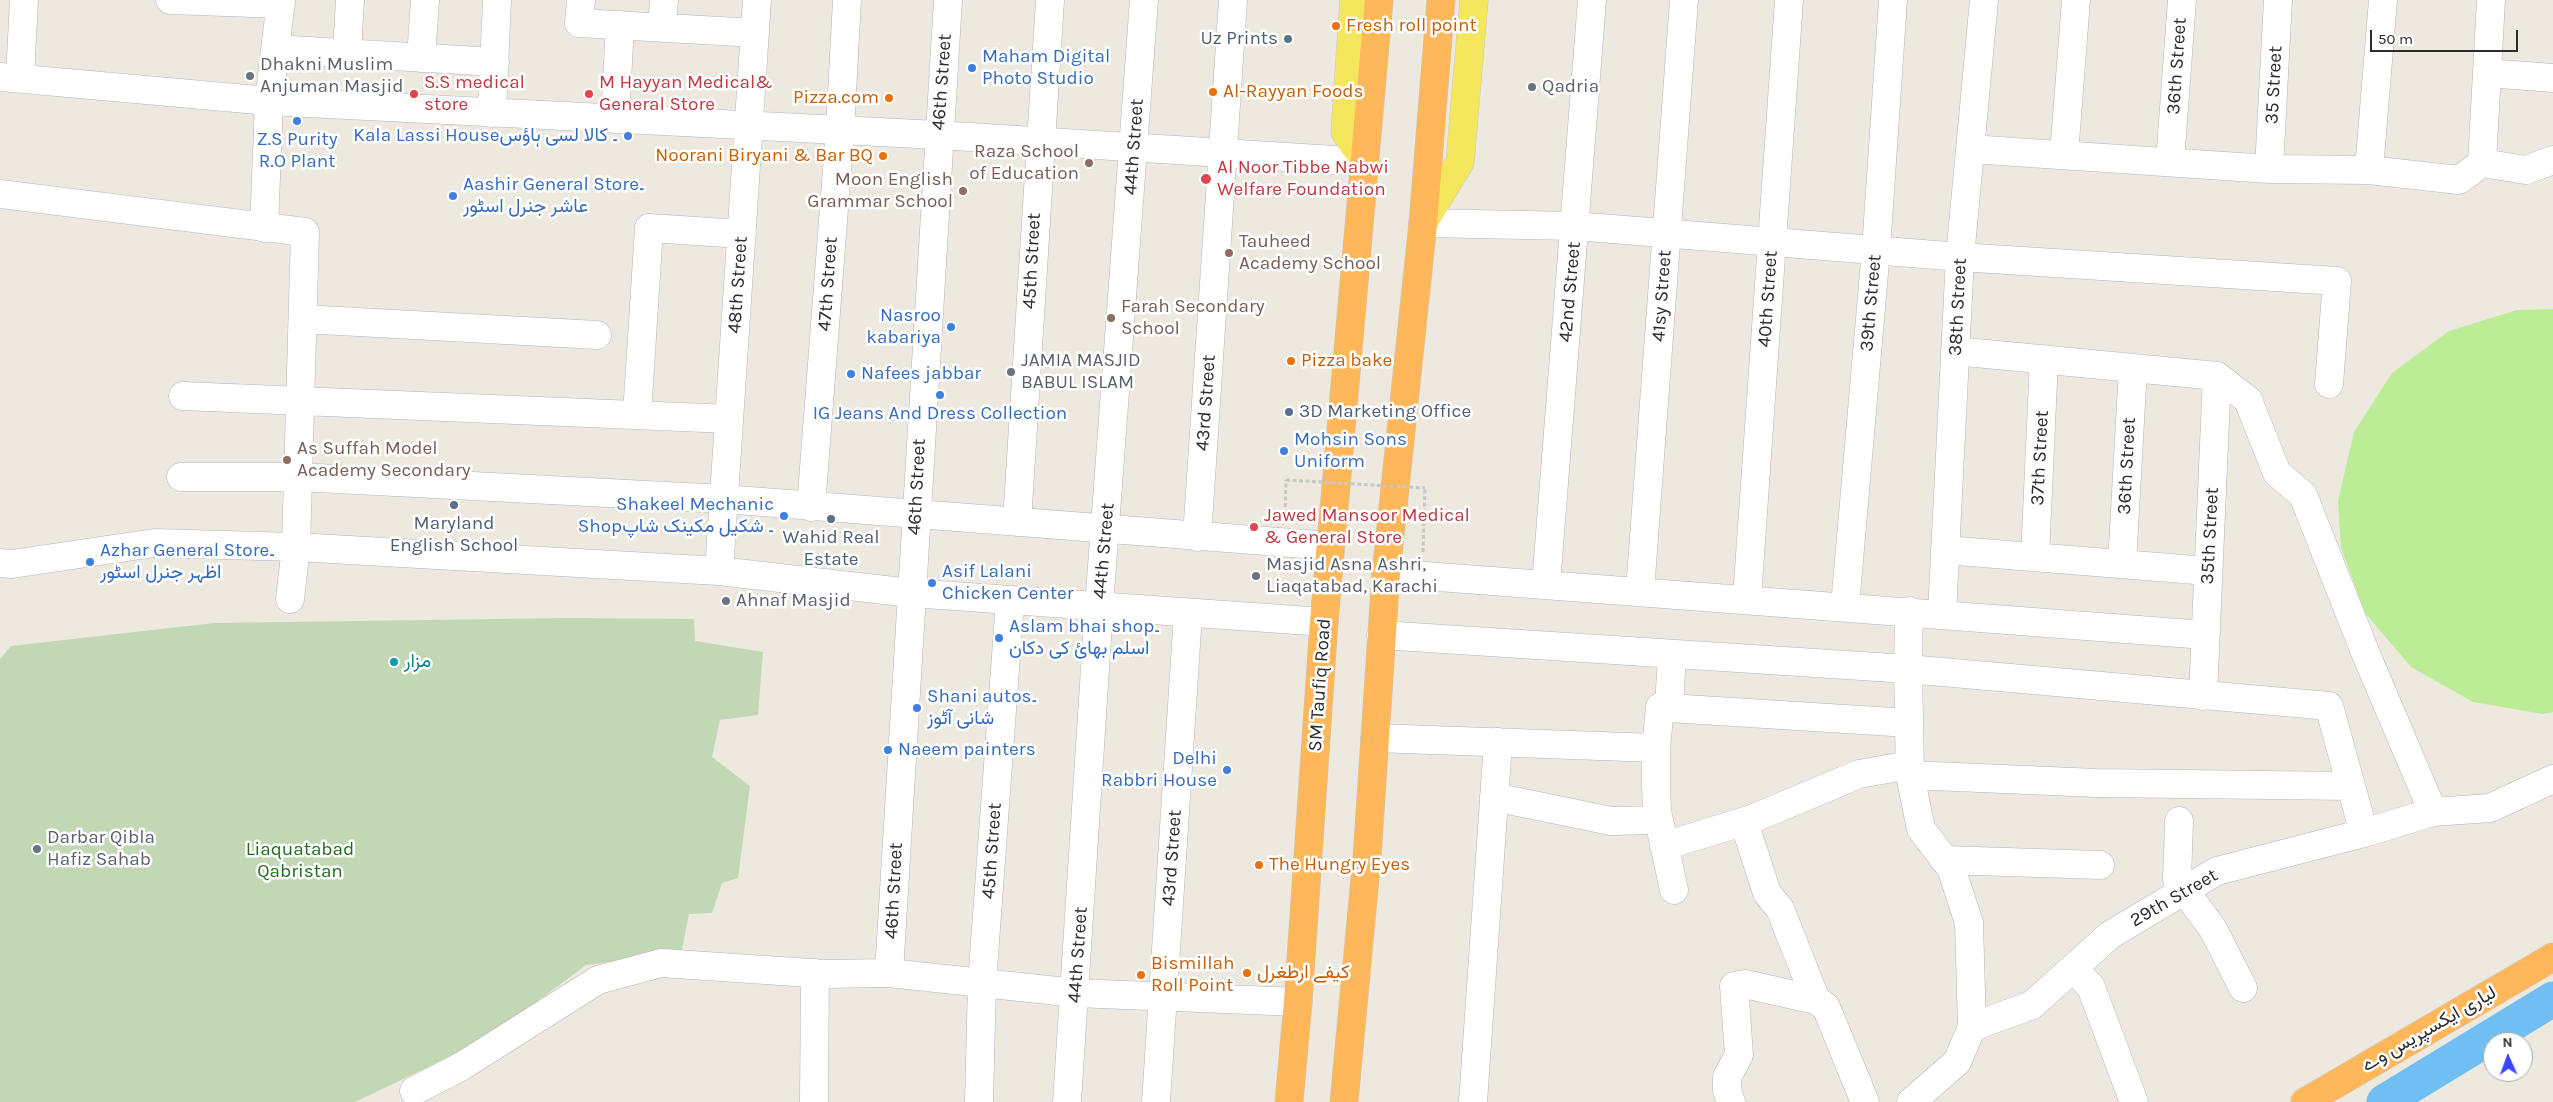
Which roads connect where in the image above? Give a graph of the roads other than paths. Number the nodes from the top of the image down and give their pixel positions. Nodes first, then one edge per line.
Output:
1 (24, 0) edge
2 (170, 0) edge
3 (350, 0) edge
4 (425, 0) edge
5 (497, 0) edge
6 (581, 0) edge
7 (664, 0) edge
8 (757, 0) edge
9 (847, 0) edge
10 (948, 0) edge
11 (1050, 0) edge
12 (1144, 0) edge
13 (1234, 0) edge
14 (1354, 0) edge
15 (1379, 0) edge
16 (1441, 0) edge
17 (1474, 0) edge
18 (1592, 0) edge
19 (1684, 0) edge
20 (1789, 0) edge
21 (1893, 0) edge
22 (1984, 0) edge
23 (2076, 0) edge
24 (2182, 0) edge
25 (2278, 0) edge
26 (2383, 0) edge
27 (2491, 0) edge
28 (281, 2) edge
29 (620, 25) junction
30 (662, 28) junction
31 (754, 33) junction
32 (275, 49) junction
33 (347, 53) junction
34 (421, 58) junction
35 (495, 62) junction
36 (2487, 73) junction
37 (10, 77) edge
38 (2553, 78) edge
39 (269, 101) junction
40 (492, 113) junction
41 (615, 119) junction
42 (748, 126) junction
43 (840, 130) junction
44 (938, 135) junction
45 (1040, 142) junction
46 (1134, 147) junction
47 (1970, 149) junction
48 (1223, 153) junction
49 (2064, 155) junction
50 (2553, 160) edge
51 (1366, 162) junction
52 (2170, 162) junction
53 (2482, 163) junction
54 (2269, 169) junction
55 (2369, 170) junction
56 (0, 194) edge
57 (1423, 223) junction
58 (1575, 226) junction
59 (264, 228) junction
60 (742, 234) junction
61 (1667, 234) junction
62 (1772, 242) junction
63 (1876, 250) junction
64 (1960, 257) junction
65 (303, 319) junction
66 (597, 335) dead end
67 (1955, 351) junction
68 (2044, 359) junction
69 (2132, 368) junction
70 (2217, 376) junction
71 (2330, 384) dead end
72 (183, 396) dead end
73 (300, 400) junction
74 (637, 415) junction
75 (729, 419) junction
76 (181, 477) dead end
77 (298, 477) junction
78 (724, 499) junction
79 (811, 507) junction
80 (916, 513) junction
81 (1016, 522) junction
82 (1106, 529) junction
83 (1197, 537) junction
84 (1330, 546) junction
85 (296, 547) junction
86 (1946, 550) junction
87 (2035, 557) junction
88 (0, 563) edge
89 (2122, 564) junction
90 (720, 571) junction
91 (2208, 571) junction
92 (1386, 573) junction
93 (1546, 585) junction
94 (1640, 591) junction
95 (911, 593) junction
96 (1746, 598) junction
97 (290, 599) dead end
98 (1010, 601) junction
99 (1845, 606) junction
100 (1099, 607) junction
101 (1910, 611) junction
102 (1188, 614) junction
103 (1942, 614) junction
104 (1324, 622) junction
105 (1382, 635) junction
106 (2205, 635) junction
107 (1672, 654) junction
108 (1908, 669) junction
109 (2203, 696) junction
110 (1669, 708) junction
111 (1909, 723) junction
112 (1375, 738) junction
113 (1498, 742) junction
114 (1656, 748) junction
115 (1910, 770) junction
116 (2553, 779) edge
117 (2351, 786) junction
118 (1494, 798) junction
119 (2433, 812) junction
120 (2179, 821) dead end
121 (1744, 822) junction
122 (1662, 833) junction
123 (2364, 833) junction
124 (1944, 860) junction
125 (2100, 865) dead end
126 (1674, 890) dead end
127 (2184, 891) junction
128 (2553, 957) edge
129 (2073, 968) junction
130 (815, 973) junction
131 (889, 973) junction
132 (982, 983) junction
133 (2243, 988) dead end
134 (1076, 992) junction
135 (1163, 997) junction
136 (1816, 1000) junction
137 (1298, 1002) junction
138 (1972, 1027) junction
139 (414, 1091) dead end
140 (814, 1102) edge
141 (979, 1102) edge
142 (1068, 1102) edge
143 (1156, 1102) edge
144 (1289, 1102) edge
145 (1344, 1102) edge
146 (1473, 1102) edge
147 (1730, 1102) edge
148 (1865, 1102) edge
149 (1911, 1102) edge
150 (2134, 1102) edge
151 (2305, 1102) edge

1 - 37 street
2 - 28 street
3 - 33 street
4 - 34 street
5 - 35 street
6 - 29 street
7 - 30 street
8 - 31 street, 48th Street
9 - 43 street, 47th Street
10 - 44 street, 46th Street
11 - 45 street, 45th Street
12 - 46 street, 44th Street
13 - 48 street, 43rd Street
14 - 51 main road
15 - 51 highway, SM Taufiq Road
16 - 57 highway
17 - 57 main road
18 - 58 street, 42nd Street
19 - 61 street, 41sy Street
20 - 62 street, 40th Street
21 - 63 street, 39th Street
22 - 47 street, 38th Street
23 - 49 street
24 - 52 street, 36th Street
25 - 54 street, 35 Street
26 - 55 street
27 - 36 street
28 - 32 street
29 - 30 street
29 - 41 street
30 - 31 street
31 - 42 street, 48th Street
32 - 33 street
32 - 39 street
33 - 34 street
34 - 35 street
35 - 40 street
36 - 38 street
36 - 53 street
37 - 39 street
39 - 40 street
39 - 59 street
40 - 41 street
41 - 42 street
42 - 43 street
42 - 60 street, 48th Street
43 - 44 street
43 - 79 street, 47th Street
44 - 45 street
44 - 80 street, 46th Street
45 - 46 street
45 - 81 street, 45th Street
46 - 48 street
46 - 82 street, 44th Street
47 - 49 street
47 - 64 street, 38th Street
48 - 51 street
48 - 83 street, 43rd Street
49 - 52 street
50 - 53 street
51 - 84 highway, SM Taufiq Road
52 - 54 street
53 - 55 street
54 - 55 street
56 - 59 street
57 - 58 street
57 - 92 highway
58 - 61 street
58 - 93 street, 42nd Street
59 - 65 street
60 - 74 street
60 - 75 street, 48th Street
61 - 62 street
61 - 94 street, 41sy Street
62 - 63 street
62 - 96 street, 40th Street
63 - 64 street
63 - 99 street, 39th Street
64 - 67 street, 38th Street
64 - 71 street
65 - 66 street
65 - 73 street
67 - 68 street
67 - 86 street, 38th Street
68 - 69 street
68 - 87 street, 37th Street
69 - 70 street
69 - 89 street, 36th Street
70 - 91 street, 35th Street
70 - 119 street
72 - 73 street
73 - 74 street
73 - 77 street
74 - 75 street
75 - 78 street, 48th Street
76 - 77 street
77 - 78 street
77 - 85 street
78 - 79 street
78 - 90 street, 48th Street
79 - 80 street
80 - 81 street
80 - 95 street, 46th Street
81 - 82 street
82 - 83 street
82 - 100 street, 44th Street
83 - 84 street
84 - 104 highway, SM Taufiq Road
85 - 88 street
85 - 90 street
85 - 97 street
86 - 87 street
86 - 103 street, 38th Street
87 - 89 street
89 - 91 street
90 - 95 street
91 - 106 street, 35th Street
92 - 93 street
92 - 105 highway
93 - 94 street
94 - 96 street
95 - 98 street
95 - 131 street, 46th Street
96 - 99 street
98 - 100 street
98 - 132 street, 45th Street
99 - 101 street
100 - 102 street
100 - 134 street, 44th Street
101 - 103 street
101 - 108 street
102 - 104 street
102 - 135 street, 43rd Street
103 - 106 street
104 - 137 highway, SM Taufiq Road
105 - 107 street
105 - 112 highway
106 - 109 street, 35th Street
107 - 108 street
107 - 110 street
108 - 109 street
108 - 111 street
109 - 117 street
110 - 111 street
110 - 114 street
111 - 115 street
112 - 113 street
112 - 145 highway
113 - 114 street
113 - 118 street
114 - 122 street
115 - 117 street
115 - 121 street
115 - 124 street
116 - 119 street, 29th Street
117 - 123 street
118 - 122 street
118 - 146 street
119 - 123 street, 29th Street
120 - 127 street
121 - 122 street
121 - 136 street
122 - 126 street
123 - 127 street, 29th Street
124 - 125 street
124 - 138 street
127 - 129 street, 29th Street
127 - 133 street
128 - 151 highway, لیاری ایکسپریس وے
129 - 138 street, 29th Street
129 - 150 street
130 - 131 street
130 - 139 street
130 - 140 street
131 - 132 street
132 - 134 street
132 - 141 street, 45th Street
134 - 135 street
134 - 142 street, 44th Street
135 - 137 street
135 - 143 street, 43rd Street
136 - 147 street
136 - 148 street
137 - 144 highway, SM Taufiq Road
138 - 149 street

